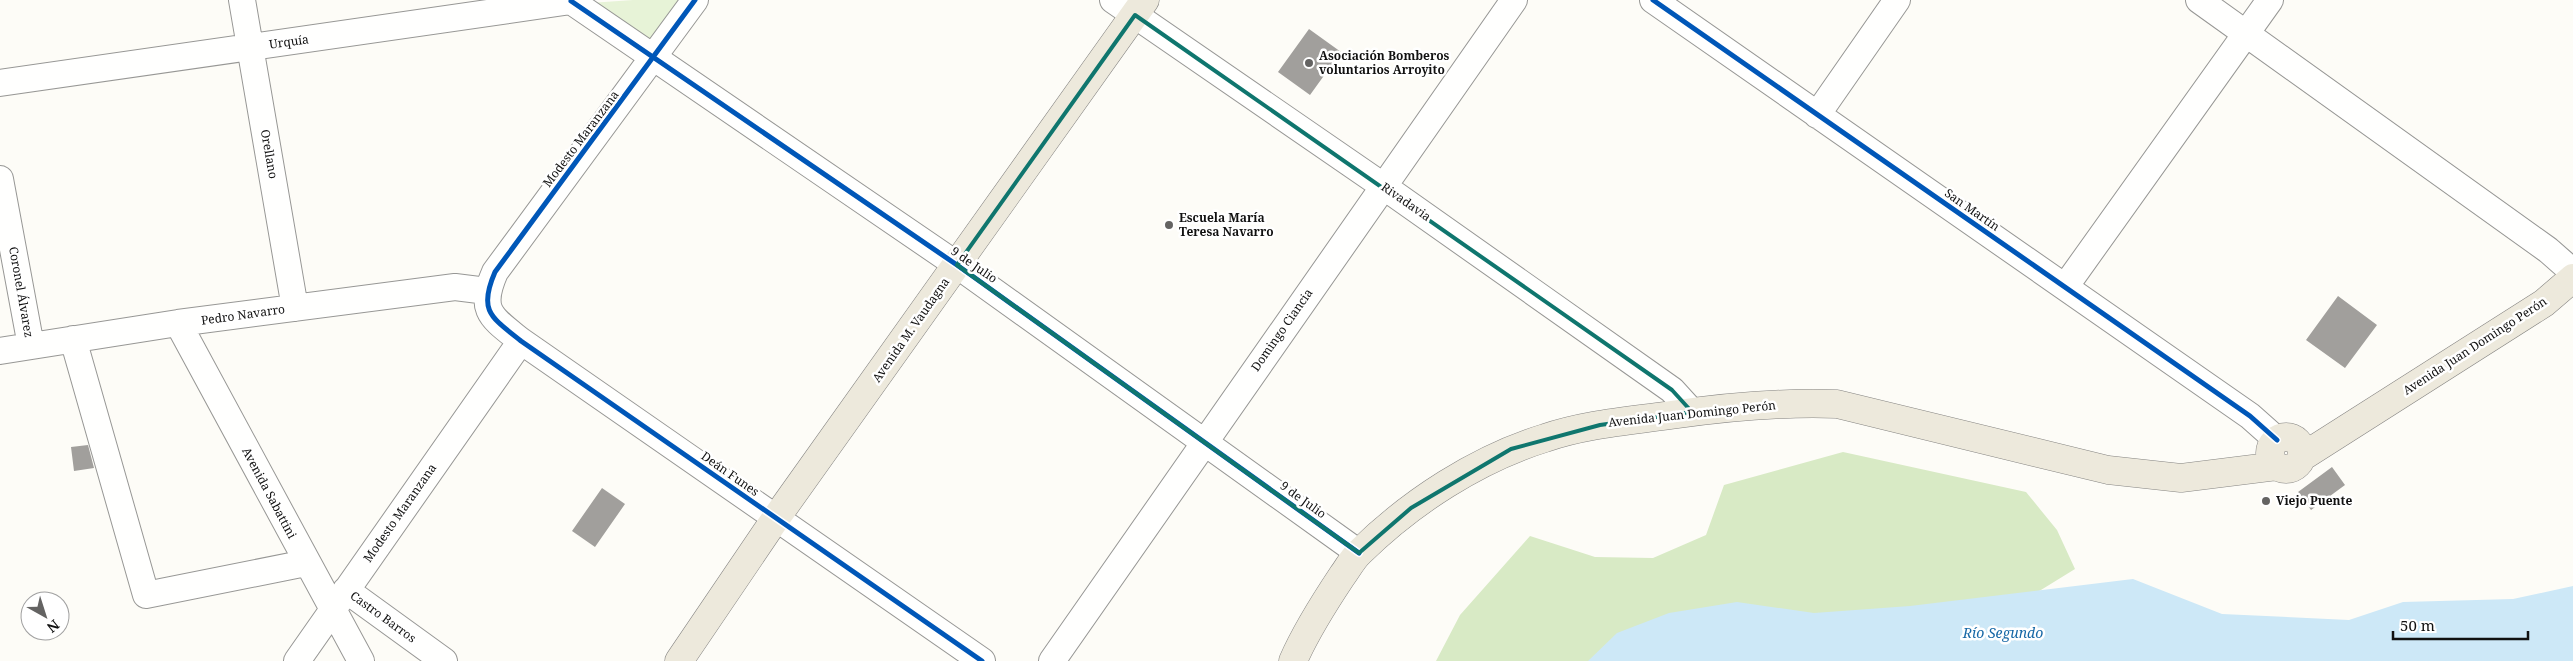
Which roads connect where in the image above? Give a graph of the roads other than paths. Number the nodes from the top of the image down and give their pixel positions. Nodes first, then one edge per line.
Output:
1 (242, 0) edge
2 (575, 0) edge
3 (694, 0) edge
4 (1514, 0) edge
5 (1653, 0) edge
6 (1898, 0) edge
7 (2199, 0) edge
8 (2270, 0) edge
9 (1131, 5) edge
10 (493, 6) edge
11 (2246, 33) junction
12 (250, 47) junction
13 (654, 57) junction
14 (0, 84) edge
15 (1818, 115) junction
16 (0, 179) edge
17 (1383, 186) junction
18 (957, 265) junction
19 (2573, 272) edge
20 (2573, 278) edge
21 (2065, 287) junction
22 (486, 291) junction
23 (295, 308) junction
24 (178, 324) junction
25 (73, 339) junction
26 (521, 341) junction
27 (31, 346) junction
28 (0, 351) edge
29 (1692, 412) junction
30 (1204, 442) junction
31 (2285, 452) junction
32 (776, 518) junction
33 (1359, 553) junction
34 (306, 563) junction
35 (340, 600) junction
36 (296, 661) edge
37 (361, 661) edge
38 (444, 661) edge
39 (679, 661) edge
40 (982, 661) edge
41 (1052, 661) edge
42 (1293, 661) edge

1 - 12 street, Orellano
2 - 10 street, Urquía
2 - 13 street, 9 de Julio
3 - 13 street, Modesto Maranzana
4 - 17 street, Domingo Ciancia
5 - 15 street, San Martín
6 - 15 street
7 - 11 street
8 - 11 street
9 - 17 street, Rivadavia
9 - 18 main road, Avenida M. Vaudagna
10 - 12 street, Urquía
11 - 19 street
11 - 21 street
12 - 14 street, Urquía
12 - 23 street, Orellano
13 - 18 street, 9 de Julio
13 - 22 street, Modesto Maranzana
15 - 21 street, San Martín
16 - 27 street, Coronel Álvarez
17 - 29 street, Rivadavia
17 - 30 street, Domingo Ciancia
18 - 30 street, 9 de Julio
18 - 32 main road, Avenida M. Vaudagna
20 - 31 main road, Avenida Juan Domingo Perón
21 - 31 street, San Martín
22 - 23 street, Pedro Navarro
22 - 26 street, Deán Funes
23 - 24 street, Pedro Navarro
24 - 25 street, Pedro Navarro
24 - 34 street, Avenida Sabattini
25 - 27 street, Pedro Navarro
25 - 34 street
26 - 32 street, Deán Funes
26 - 35 street, Modesto Maranzana
27 - 28 street, Pedro Navarro
29 - 31 main road, Avenida Juan Domingo Perón
29 - 33 main road, Avenida Juan Domingo Perón
30 - 33 street, 9 de Julio
30 - 41 street, Domingo Ciancia
32 - 39 main road, Avenida M. Vaudagna
32 - 40 street, Deán Funes
33 - 42 main road, Avenida Juan Domingo Perón
34 - 35 street, Avenida Sabattini
35 - 36 street, Modesto Maranzana
35 - 37 street, Avenida Sabattini
35 - 38 street, Castro Barros

